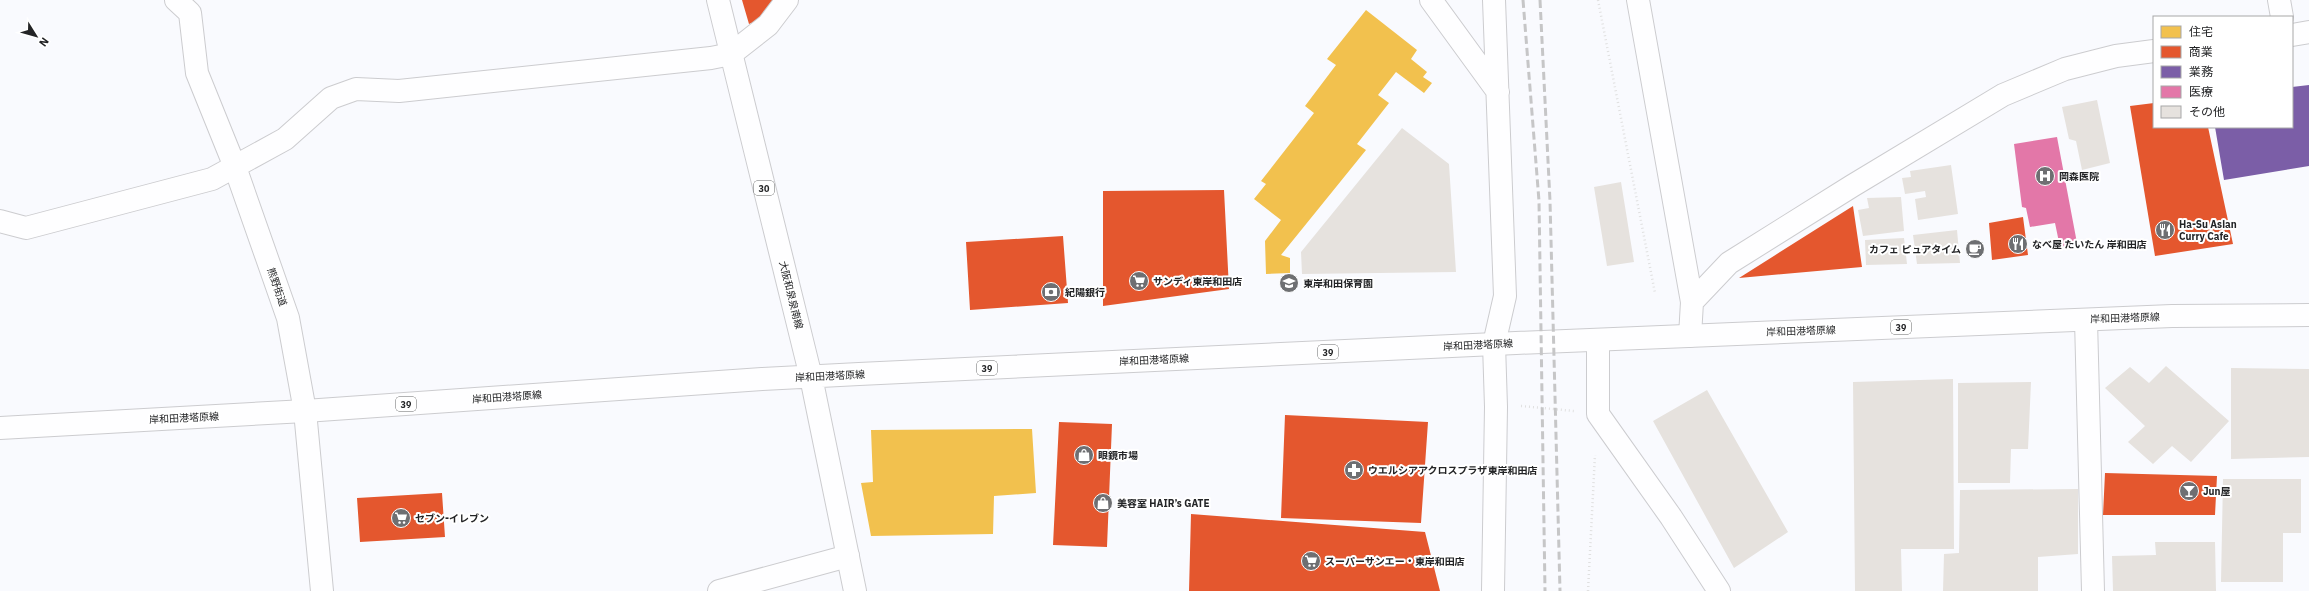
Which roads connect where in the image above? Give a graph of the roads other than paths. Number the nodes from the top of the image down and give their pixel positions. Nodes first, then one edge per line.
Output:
1 (176, 0) edge
2 (718, 0) edge
3 (787, 0) edge
4 (1431, 0) edge
5 (1494, 0) edge
6 (1638, 0) edge
7 (2279, 0) edge
8 (2282, 16) edge
9 (2309, 32) edge
10 (2293, 34) edge
11 (2153, 51) edge
12 (731, 54) junction
13 (1498, 92) junction
14 (235, 167) junction
15 (0, 221) edge
16 (1692, 302) junction
17 (2309, 315) edge
18 (2086, 320) junction
19 (1690, 336) junction
20 (1598, 340) junction
21 (1494, 344) junction
22 (811, 377) junction
23 (305, 411) junction
24 (0, 428) edge
25 (848, 556) junction
26 (322, 591) edge
27 (719, 591) edge
28 (855, 591) edge
29 (1493, 591) edge
30 (1719, 591) edge
31 (2093, 591) edge

1 - 14 street, 熊野街道
2 - 12 street, 大阪和泉泉南線 / 30
3 - 12 street
4 - 13 street
5 - 13 street
6 - 16 street
7 - 8 street
9 - 10 street
11 - 16 street
12 - 14 street
12 - 22 street, 大阪和泉泉南線 / 30
13 - 21 street
14 - 15 street
14 - 23 street, 熊野街道
16 - 19 street
17 - 18 street, 岸和田港塔原線 / 39
18 - 19 street, 岸和田港塔原線 / 39
18 - 31 street
19 - 20 street, 岸和田港塔原線 / 39
20 - 21 street, 岸和田港塔原線 / 39
20 - 30 street
21 - 22 street, 岸和田港塔原線 / 39
21 - 29 street
22 - 23 street, 岸和田港塔原線 / 39
22 - 25 street, 大阪和泉泉南線 / 30
23 - 24 street, 岸和田港塔原線 / 39
23 - 26 street, 熊野街道
25 - 27 street
25 - 28 street, 大阪和泉泉南線 / 30

